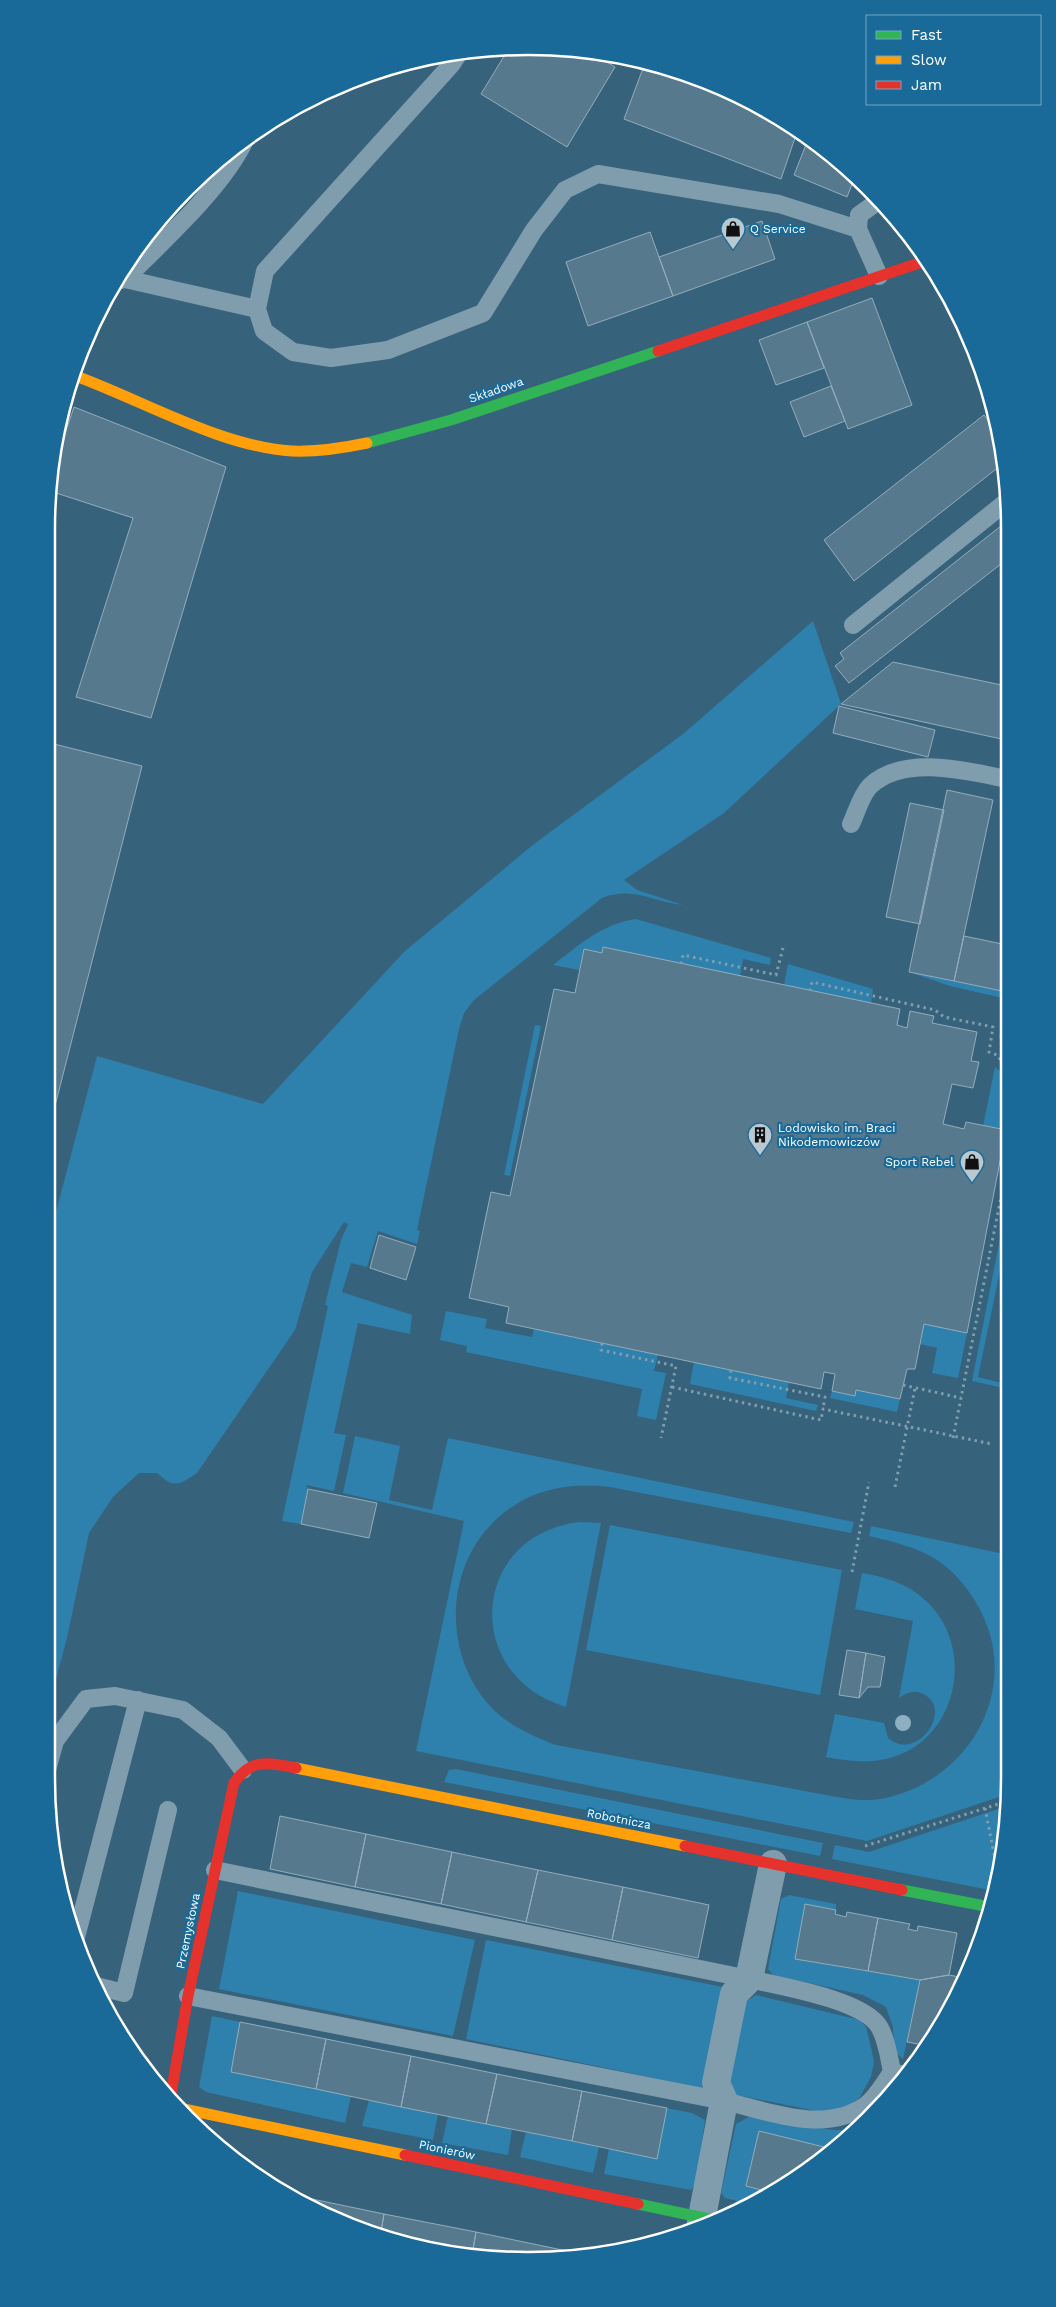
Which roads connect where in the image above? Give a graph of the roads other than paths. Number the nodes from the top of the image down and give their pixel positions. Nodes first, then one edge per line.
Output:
1 (453, 61) edge
2 (238, 154) edge
3 (873, 205) edge
4 (858, 229) junction
5 (919, 263) edge
6 (133, 268) edge
7 (879, 276) junction
8 (125, 281) edge
9 (257, 309) junction
10 (79, 378) edge
11 (1000, 507) edge
12 (853, 625) dead end
13 (1001, 778) edge
14 (851, 824) dead end
15 (138, 1700) junction
16 (55, 1741) edge
17 (243, 1770) junction
18 (168, 1810) dead end
19 (773, 1864) junction
20 (215, 1870) junction
21 (984, 1906) edge
22 (79, 1927) edge
23 (749, 1979) junction
24 (104, 1988) edge
25 (188, 1996) junction
26 (898, 2073) edge
27 (172, 2091) edge
28 (724, 2101) junction
29 (192, 2111) edge
30 (704, 2218) edge
31 (702, 2219) edge

1 - 9 lane
2 - 6 lane
3 - 4 lane
4 - 7 lane
4 - 9 lane
5 - 7 street, Składowa
7 - 10 street, Składowa
8 - 9 lane
11 - 12 lane
13 - 14 lane
15 - 16 lane
15 - 17 lane
15 - 22 lane
17 - 19 street, Robotnicza
17 - 20 street, Przemysłowa
18 - 24 lane
19 - 21 street, Robotnicza
19 - 23 street
20 - 23 lane
20 - 25 street, Przemysłowa
23 - 26 lane
23 - 28 street
25 - 27 street, Przemysłowa
25 - 28 lane
26 - 28 lane
28 - 30 street
29 - 31 street, Pionierów

